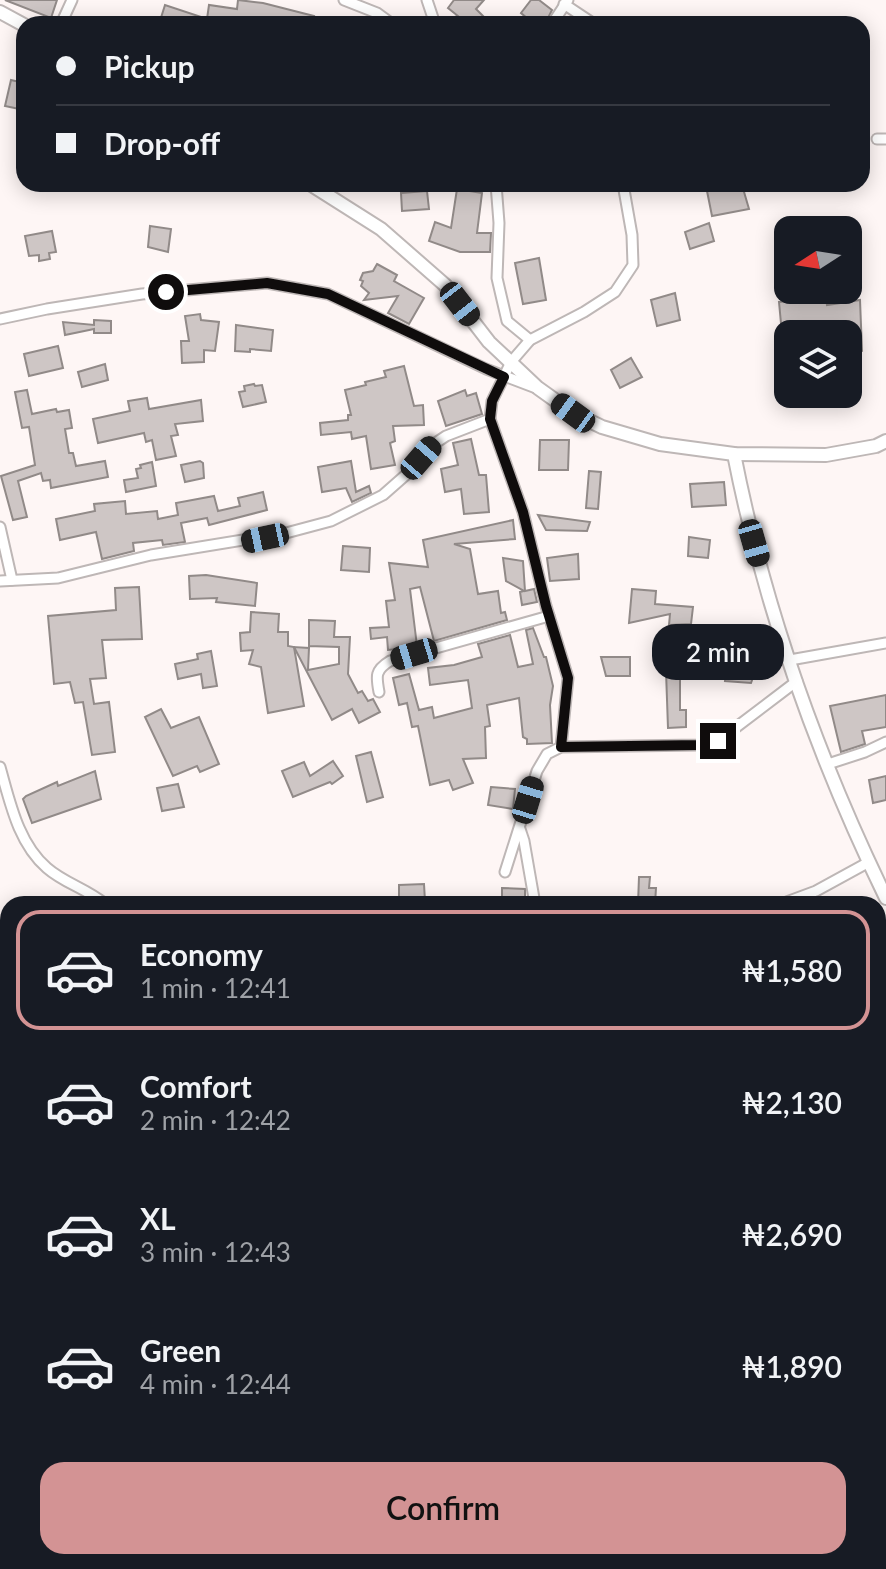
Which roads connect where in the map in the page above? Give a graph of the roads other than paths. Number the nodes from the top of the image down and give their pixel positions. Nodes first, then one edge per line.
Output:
1 (344, 0) edge
2 (566, 2) edge
3 (381, 16) edge
4 (584, 16) edge
5 (323, 192) edge
6 (497, 192) edge
7 (624, 192) edge
8 (0, 319) edge
9 (530, 340) junction
10 (511, 362) junction
11 (504, 377) junction
12 (538, 388) junction
13 (490, 419) junction
14 (886, 441) edge
15 (734, 454) junction
16 (0, 527) edge
17 (12, 580) junction
18 (0, 581) edge
19 (549, 616) junction
20 (886, 643) edge
21 (790, 660) junction
22 (797, 681) junction
23 (379, 692) dead end
24 (886, 742) edge
25 (561, 747) junction
26 (828, 764) junction
27 (0, 767) edge
28 (520, 829) junction
29 (869, 862) junction
30 (505, 872) dead end
31 (94, 896) edge
32 (534, 896) edge
33 (803, 896) edge
34 (885, 896) edge

1 - 3 street
2 - 4 street
5 - 10 street
6 - 9 street
7 - 9 street
8 - 11 street
9 - 10 street
10 - 11 street
10 - 12 street
11 - 12 street
11 - 13 street
12 - 15 street
13 - 17 street
13 - 19 street
14 - 15 street
15 - 21 street
16 - 17 street
17 - 18 street
19 - 23 street
19 - 25 street
20 - 21 street
21 - 22 street
22 - 25 street
22 - 26 street
24 - 26 street
25 - 28 street
26 - 29 street
27 - 31 street
28 - 30 street
28 - 32 street
29 - 33 street
29 - 34 street

